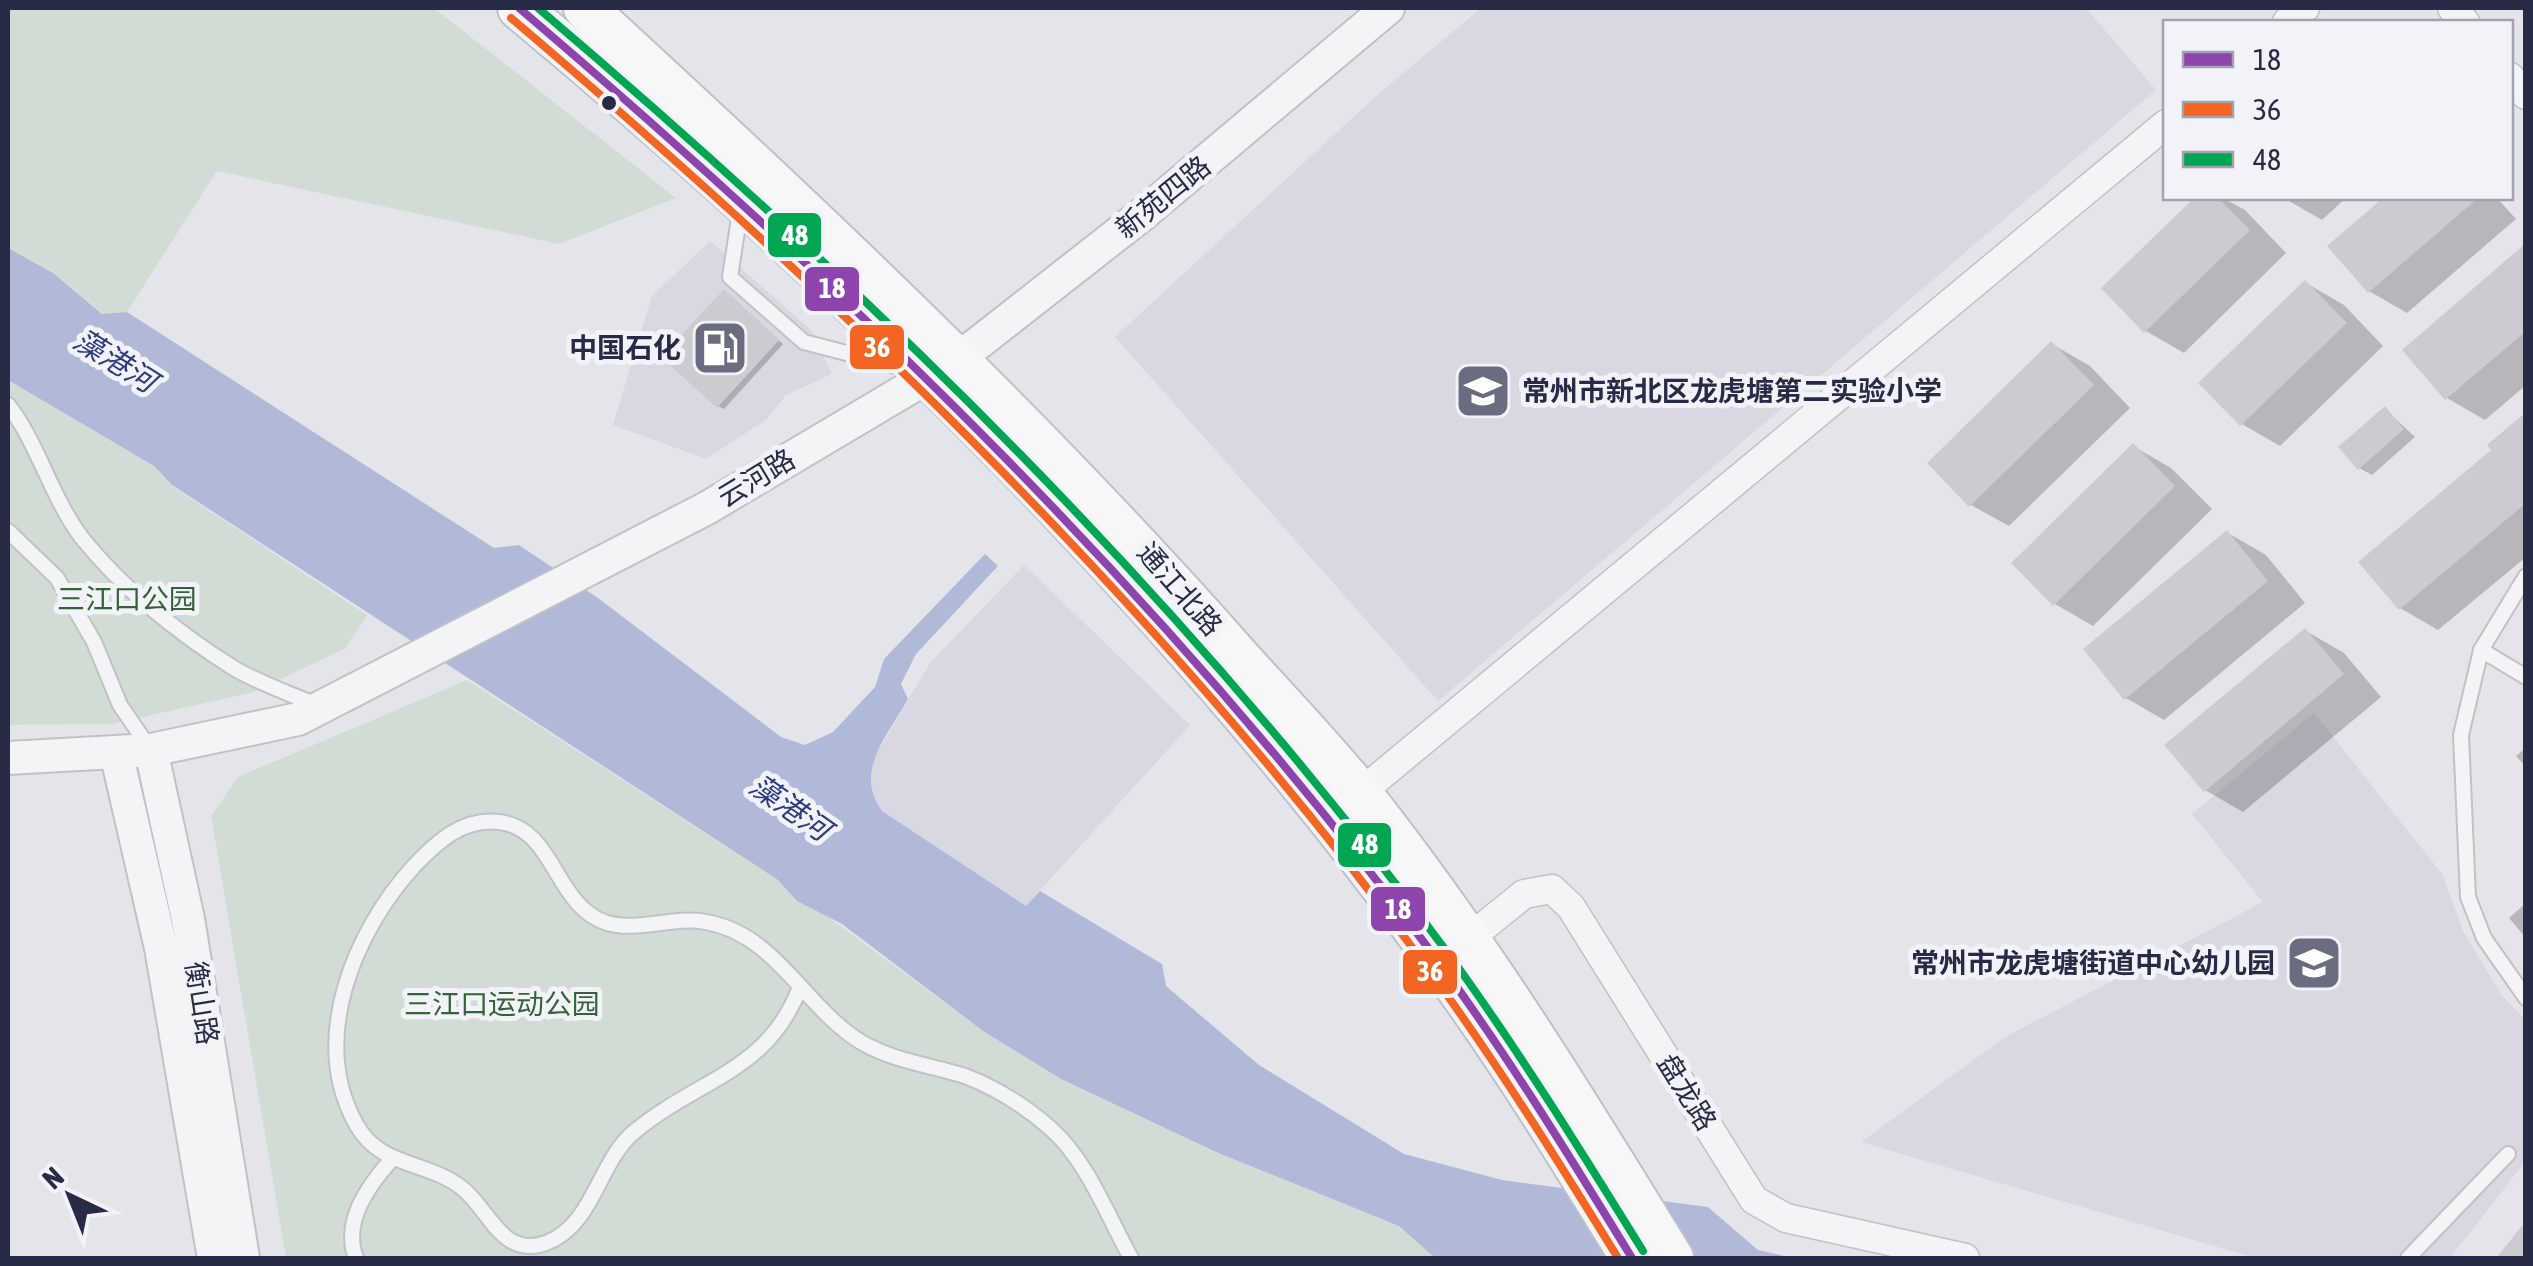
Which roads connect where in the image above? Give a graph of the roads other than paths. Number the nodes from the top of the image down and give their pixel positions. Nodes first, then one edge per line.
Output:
1 (519, 8) edge
2 (585, 8) edge
3 (1388, 8) edge
4 (2163, 126) edge
5 (742, 202) junction
6 (944, 366) junction
7 (8, 405) edge
8 (8, 531) edge
9 (2526, 576) edge
10 (2481, 650) junction
11 (2526, 677) edge
12 (321, 708) junction
13 (151, 750) junction
14 (116, 752) junction
15 (8, 758) edge
16 (1360, 793) junction
17 (1467, 940) junction
18 (800, 986) junction
19 (2526, 998) edge
20 (2508, 1154) dead end
21 (390, 1160) junction
22 (214, 1258) edge
23 (243, 1258) edge
24 (356, 1258) edge
25 (1131, 1258) edge
26 (1632, 1258) edge
27 (1672, 1258) edge
28 (1965, 1258) edge
29 (2408, 1258) edge

1 - 5 main road, 通江北路
2 - 6 main road, 通江北路
3 - 6 street, 新苑四路
4 - 16 street
5 - 6 main road, 通江北路
5 - 6 lane
6 - 12 street, 云河路
6 - 16 main road, 通江北路
6 - 26 main road, 通江北路
7 - 12 lane
8 - 13 lane
9 - 10 lane
10 - 11 lane
10 - 19 lane
12 - 13 street
13 - 14 street
13 - 23 street, 衡山路
14 - 15 street
14 - 22 street, 衡山路
16 - 17 main road, 通江北路
17 - 27 main road, 通江北路
17 - 28 street, 盘龙路
18 - 21 lane
18 - 21 lane
18 - 25 lane
20 - 29 lane
21 - 24 lane

